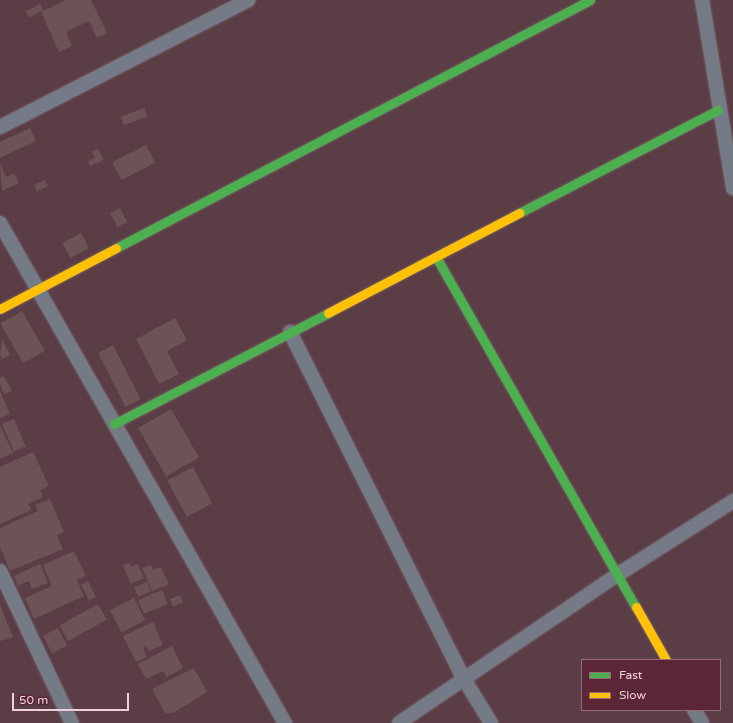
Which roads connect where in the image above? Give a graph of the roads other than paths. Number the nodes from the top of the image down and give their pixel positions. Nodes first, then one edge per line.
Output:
1 (248, 0) edge
2 (590, 0) edge
3 (702, 0) edge
4 (718, 110) junction
5 (0, 128) edge
6 (733, 188) edge
7 (0, 223) edge
8 (436, 257) junction
9 (37, 289) junction
10 (0, 309) edge
11 (290, 332) junction
12 (114, 424) junction
13 (733, 501) edge
14 (0, 571) edge
15 (617, 575) junction
16 (665, 659) edge
17 (464, 679) junction
18 (695, 711) edge
19 (72, 723) edge
20 (285, 723) edge
21 (399, 723) edge
22 (491, 723) edge
23 (702, 723) edge

1 - 5 street
2 - 9 street
3 - 4 street
4 - 6 street
4 - 8 street
7 - 9 street
8 - 11 street
8 - 15 street
9 - 10 street
9 - 12 street
11 - 12 street
11 - 17 street
12 - 20 street
13 - 15 street
14 - 19 street
15 - 16 street
15 - 17 street
17 - 21 street
17 - 22 street
18 - 23 street

